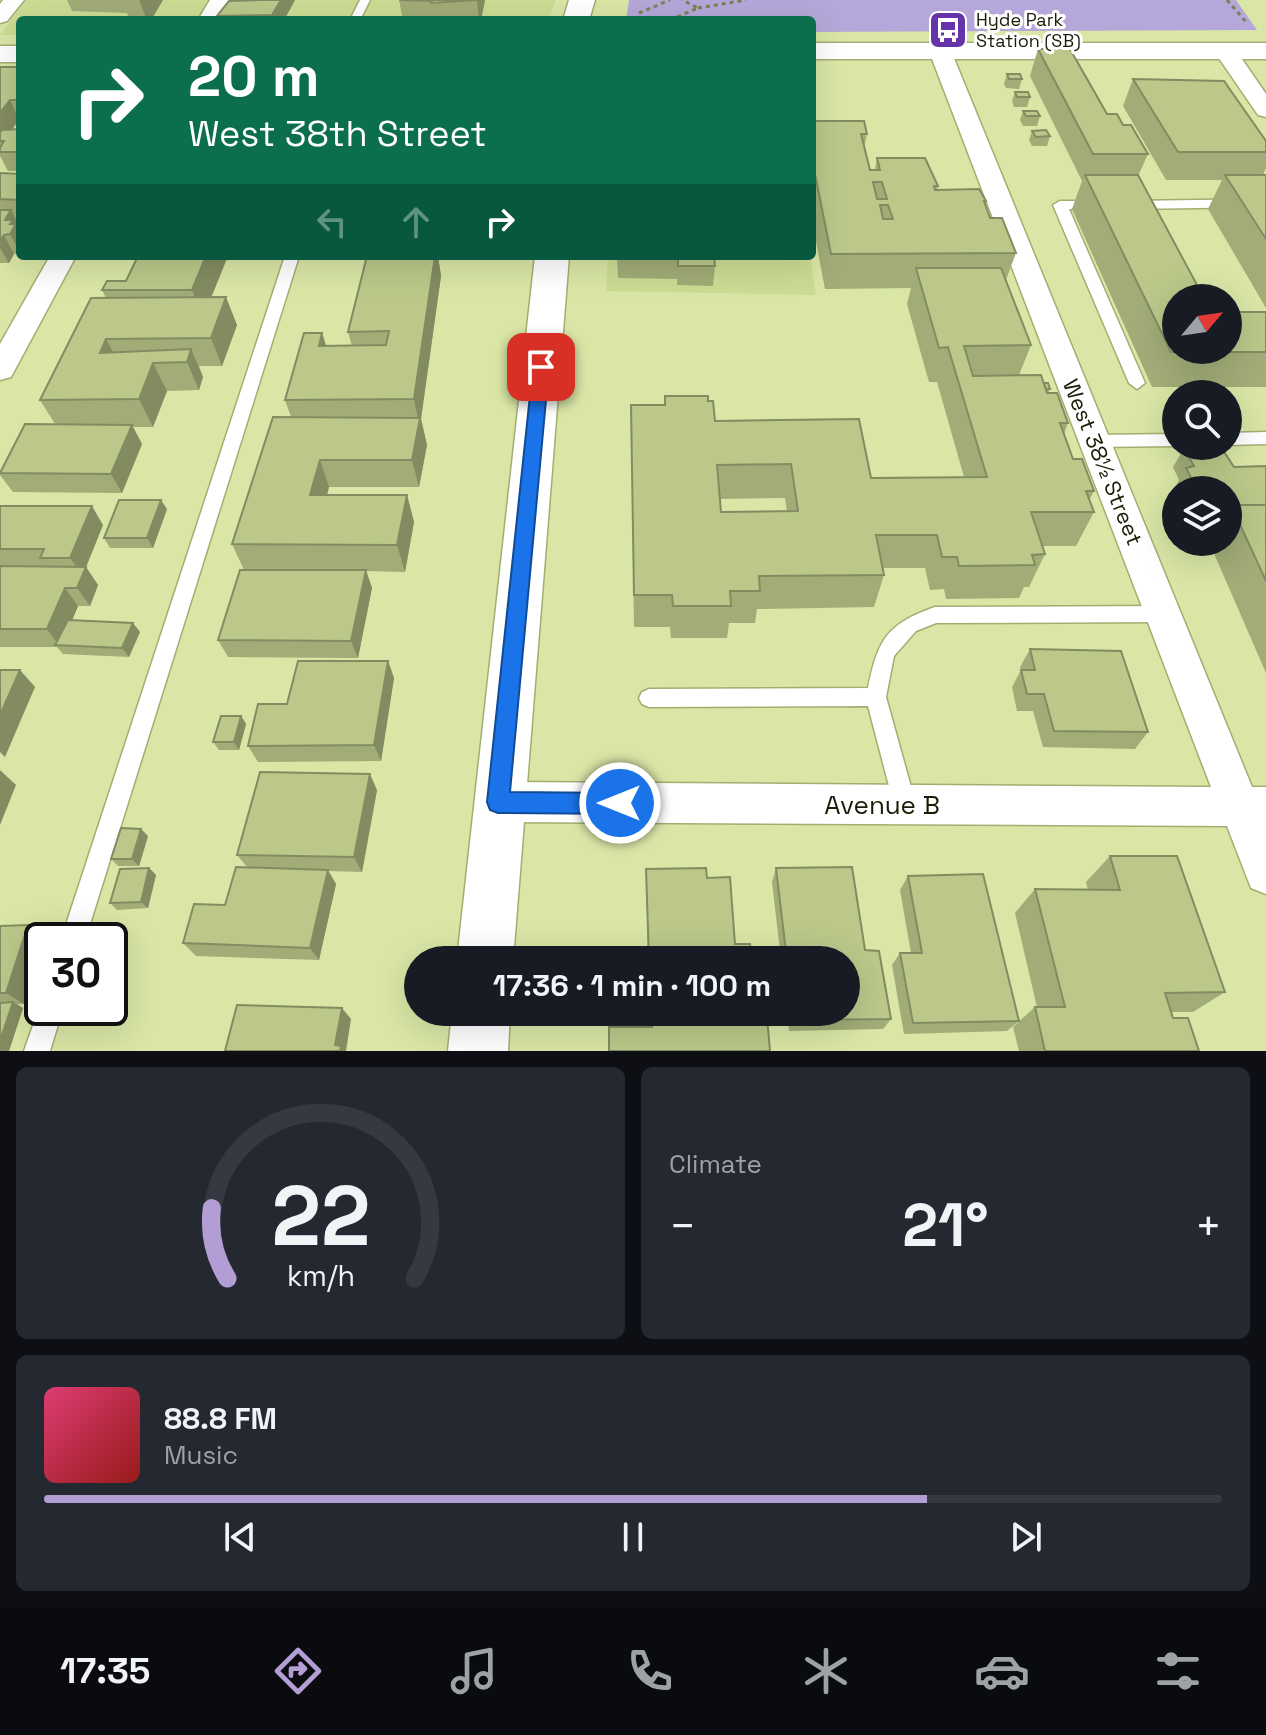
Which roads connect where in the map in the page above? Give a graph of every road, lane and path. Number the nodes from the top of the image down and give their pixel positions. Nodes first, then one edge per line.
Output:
1 (14, 0) edge
2 (670, 0) edge
3 (682, 0) edge
4 (746, 0) edge
5 (698, 8) junction
6 (639, 13) dead end
7 (679, 16) edge
8 (0, 17) edge
9 (816, 51) edge
10 (940, 51) junction
11 (1225, 51) junction
12 (1266, 51) edge
13 (1266, 110) edge
14 (1266, 203) edge
15 (61, 260) edge
16 (291, 260) edge
17 (552, 260) edge
18 (0, 370) edge
19 (1137, 383) dead end
20 (1266, 438) edge
21 (1242, 439) edge
22 (1162, 440) edge
23 (1095, 441) junction
24 (1163, 614) junction
25 (876, 697) junction
26 (649, 698) dead end
27 (498, 802) junction
28 (905, 805) junction
29 (1253, 807) edge
30 (1266, 873) edge
31 (79, 922) edge
32 (486, 946) edge
33 (45, 1026) edge
34 (480, 1026) edge
35 (37, 1051) edge
36 (478, 1051) edge

1 - 8 street
2 - 6 path
3 - 5 path
4 - 5 path
5 - 7 path
9 - 10 main road
10 - 11 main road
10 - 23 street, West 38½ Street
11 - 12 main road
11 - 13 street
14 - 19 lane
15 - 18 street
16 - 31 lane
17 - 27 street
20 - 21 lane
22 - 23 lane
23 - 24 street, West 38½ Street
24 - 25 lane
24 - 29 street, West 38½ Street
25 - 26 lane
25 - 28 lane
27 - 28 street, Avenue B
27 - 32 street
28 - 29 street, Avenue B
29 - 30 street, West 38½ Street
33 - 35 lane
34 - 36 street

